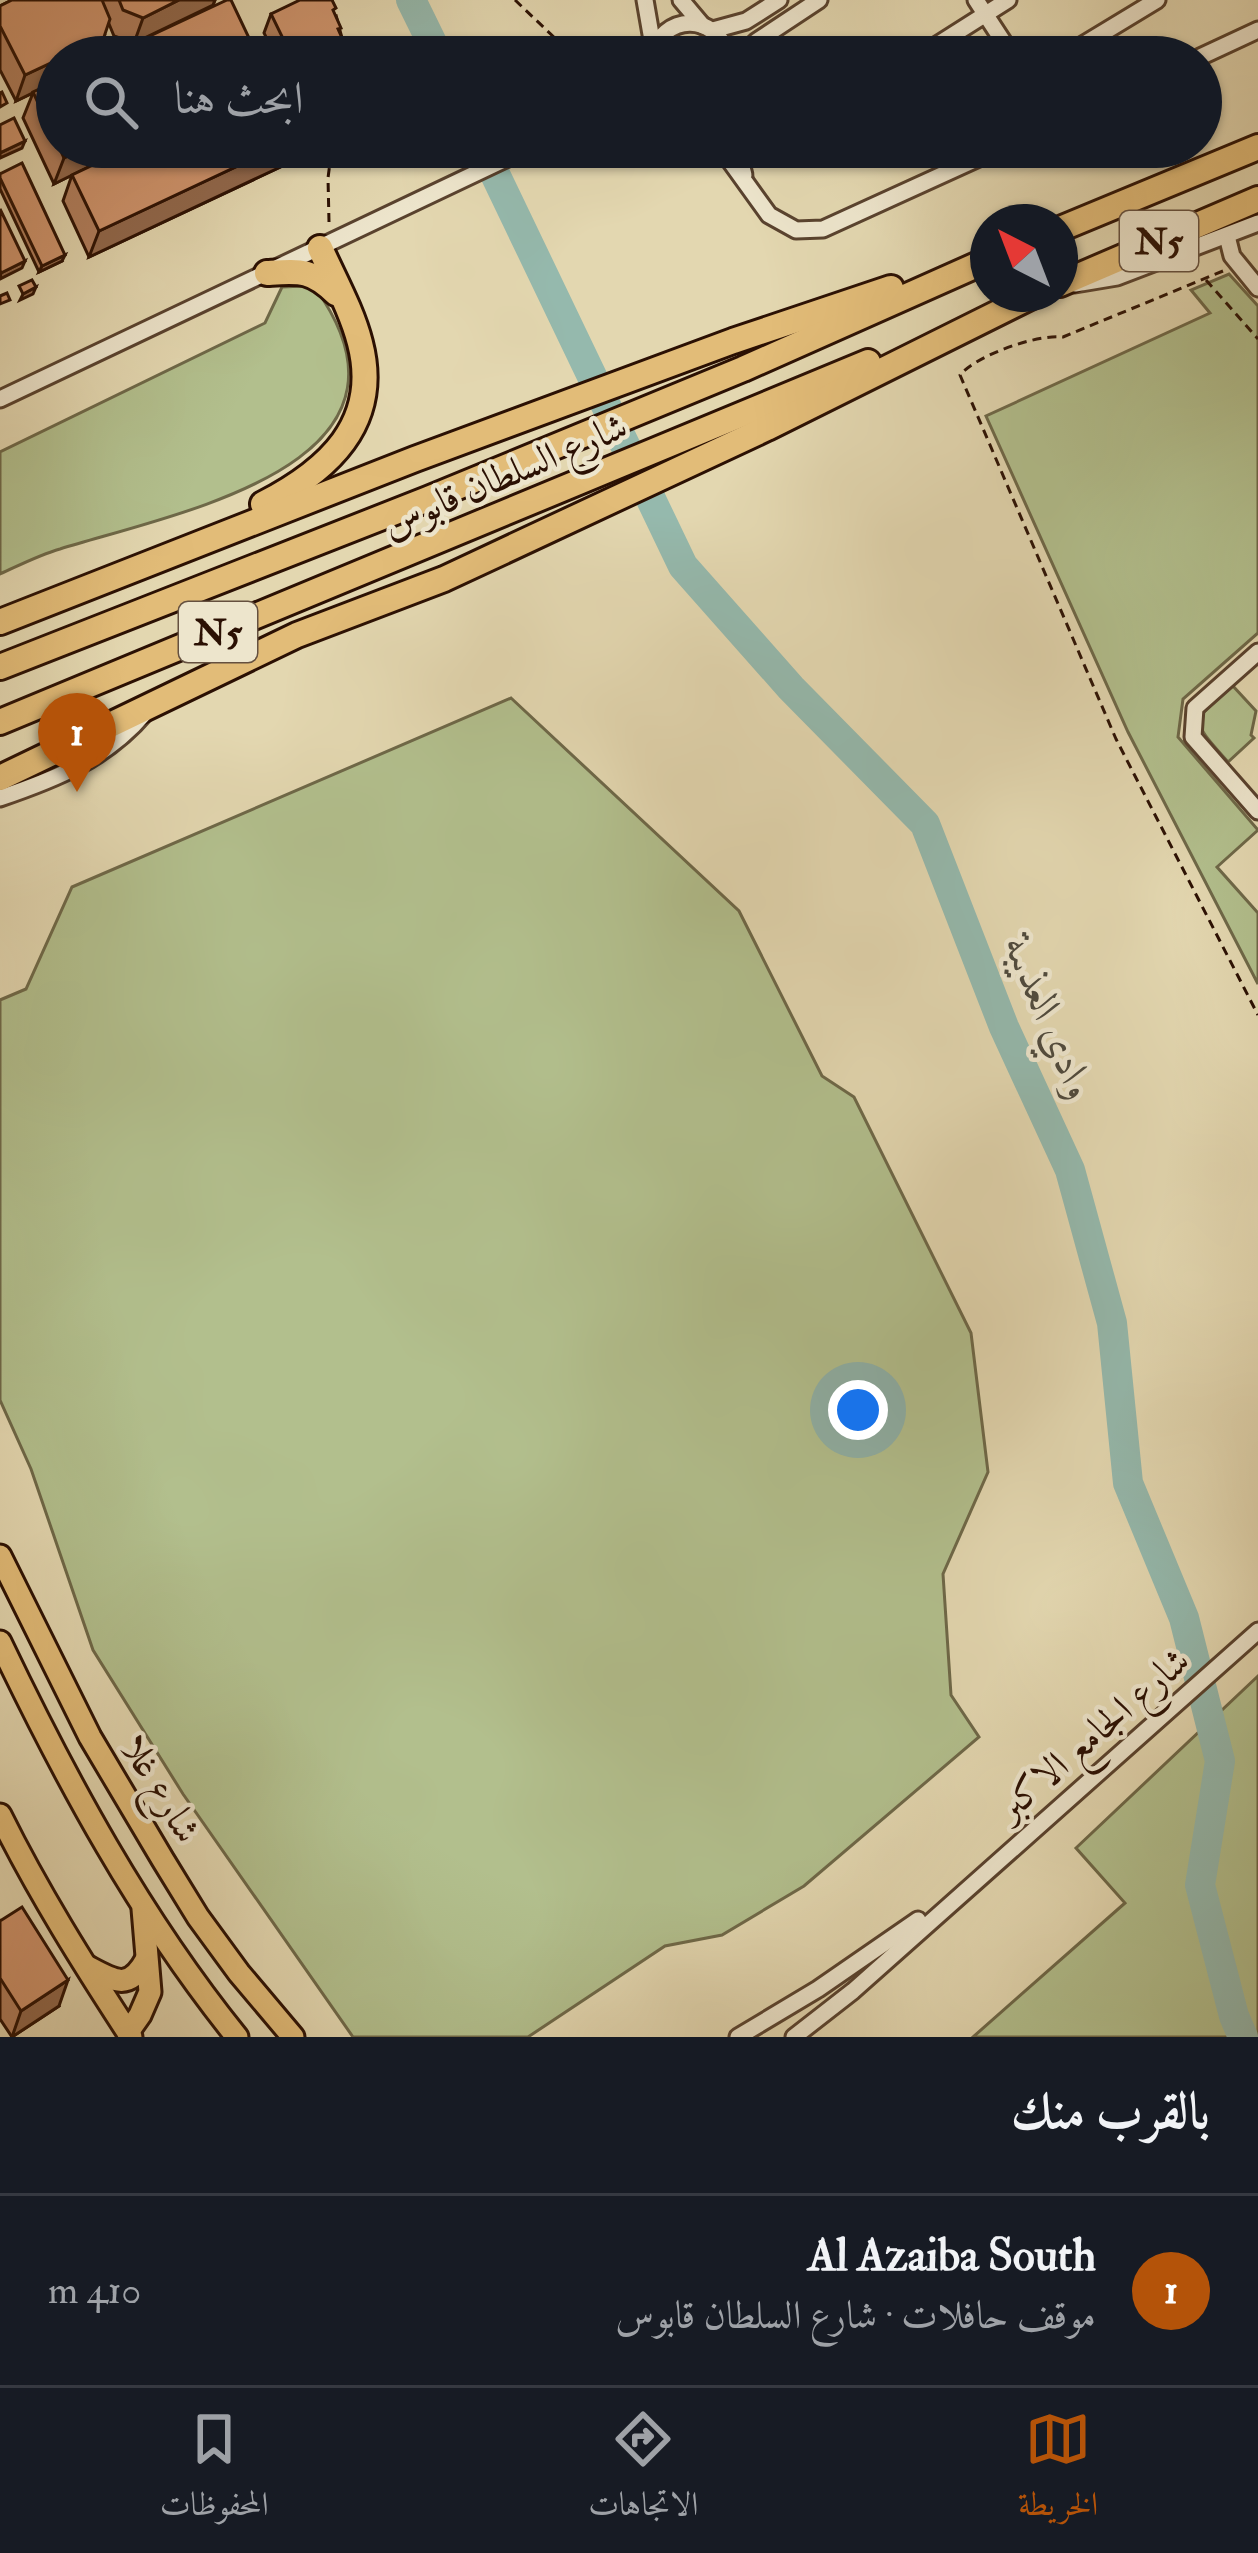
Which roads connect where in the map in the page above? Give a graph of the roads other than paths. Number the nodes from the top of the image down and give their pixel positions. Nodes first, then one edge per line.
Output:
1 (645, 0) edge
2 (681, 0) edge
3 (779, 0) edge
4 (819, 0) edge
5 (1008, 0) edge
6 (1157, 0) edge
7 (980, 7) edge
8 (708, 28) junction
9 (1258, 30) edge
10 (650, 36) edge
11 (660, 36) edge
12 (718, 36) edge
13 (764, 36) edge
14 (944, 36) edge
15 (999, 36) edge
16 (1098, 36) edge
17 (1222, 47) edge
18 (1258, 146) edge
19 (1222, 161) edge
20 (488, 168) edge
21 (735, 168) edge
22 (742, 168) edge
23 (957, 168) edge
24 (1206, 168) edge
25 (746, 184) junction
26 (1258, 199) edge
27 (1078, 221) edge
28 (1258, 223) edge
29 (1228, 236) junction
30 (326, 246) junction
31 (970, 264) edge
32 (970, 266) edge
33 (267, 273) junction
34 (1078, 276) edge
35 (1078, 283) edge
36 (1258, 288) edge
37 (342, 299) junction
38 (996, 312) edge
39 (0, 399) edge
40 (762, 417) junction
41 (151, 562) junction
42 (5, 619) edge
43 (1258, 652) edge
44 (0, 667) edge
45 (148, 709) junction
46 (0, 722) edge
47 (0, 775) edge
48 (0, 798) edge
49 (1258, 811) edge
50 (0, 1556) edge
51 (1258, 1630) edge
52 (0, 1642) edge
53 (0, 1817) edge
54 (970, 1885) junction
55 (143, 1909) junction
56 (146, 1960) junction
57 (84, 1965) junction
58 (129, 2035) edge
59 (234, 2037) edge
60 (293, 2037) edge
61 (738, 2037) edge
62 (794, 2037) edge

1 - 10 street
2 - 8 street
3 - 8 street
4 - 13 street
5 - 7 street
6 - 16 street
7 - 14 street
7 - 15 street
8 - 11 street
8 - 12 street
9 - 17 street
18 - 19 highway, N5
20 - 30 street
21 - 25 street
22 - 25 street
23 - 25 street
24 - 27 highway, N5
26 - 34 highway, N5
28 - 29 street
29 - 35 street
29 - 36 street
30 - 33 street
30 - 37 highway
31 - 41 highway
32 - 44 highway, شارع السلطان قابوس / N5
33 - 37 highway
33 - 39 street
37 - 41 highway
38 - 40 highway, شارع السلطان قابوس / N5
40 - 45 highway
40 - 46 highway, شارع السلطان قابوس / N5
41 - 42 highway
43 - 49 street
45 - 47 highway
45 - 48 street
50 - 60 main road, شارع غلا
51 - 54 street, شارع الجامع الاكبر
52 - 55 main road, شارع غلا
53 - 57 main road
54 - 61 street, شارع الجامع الاكبر
54 - 62 street, شارع الجامع الاكبر
55 - 56 main road
55 - 59 main road, شارع غلا
56 - 57 main road
56 - 58 main road
57 - 58 main road

